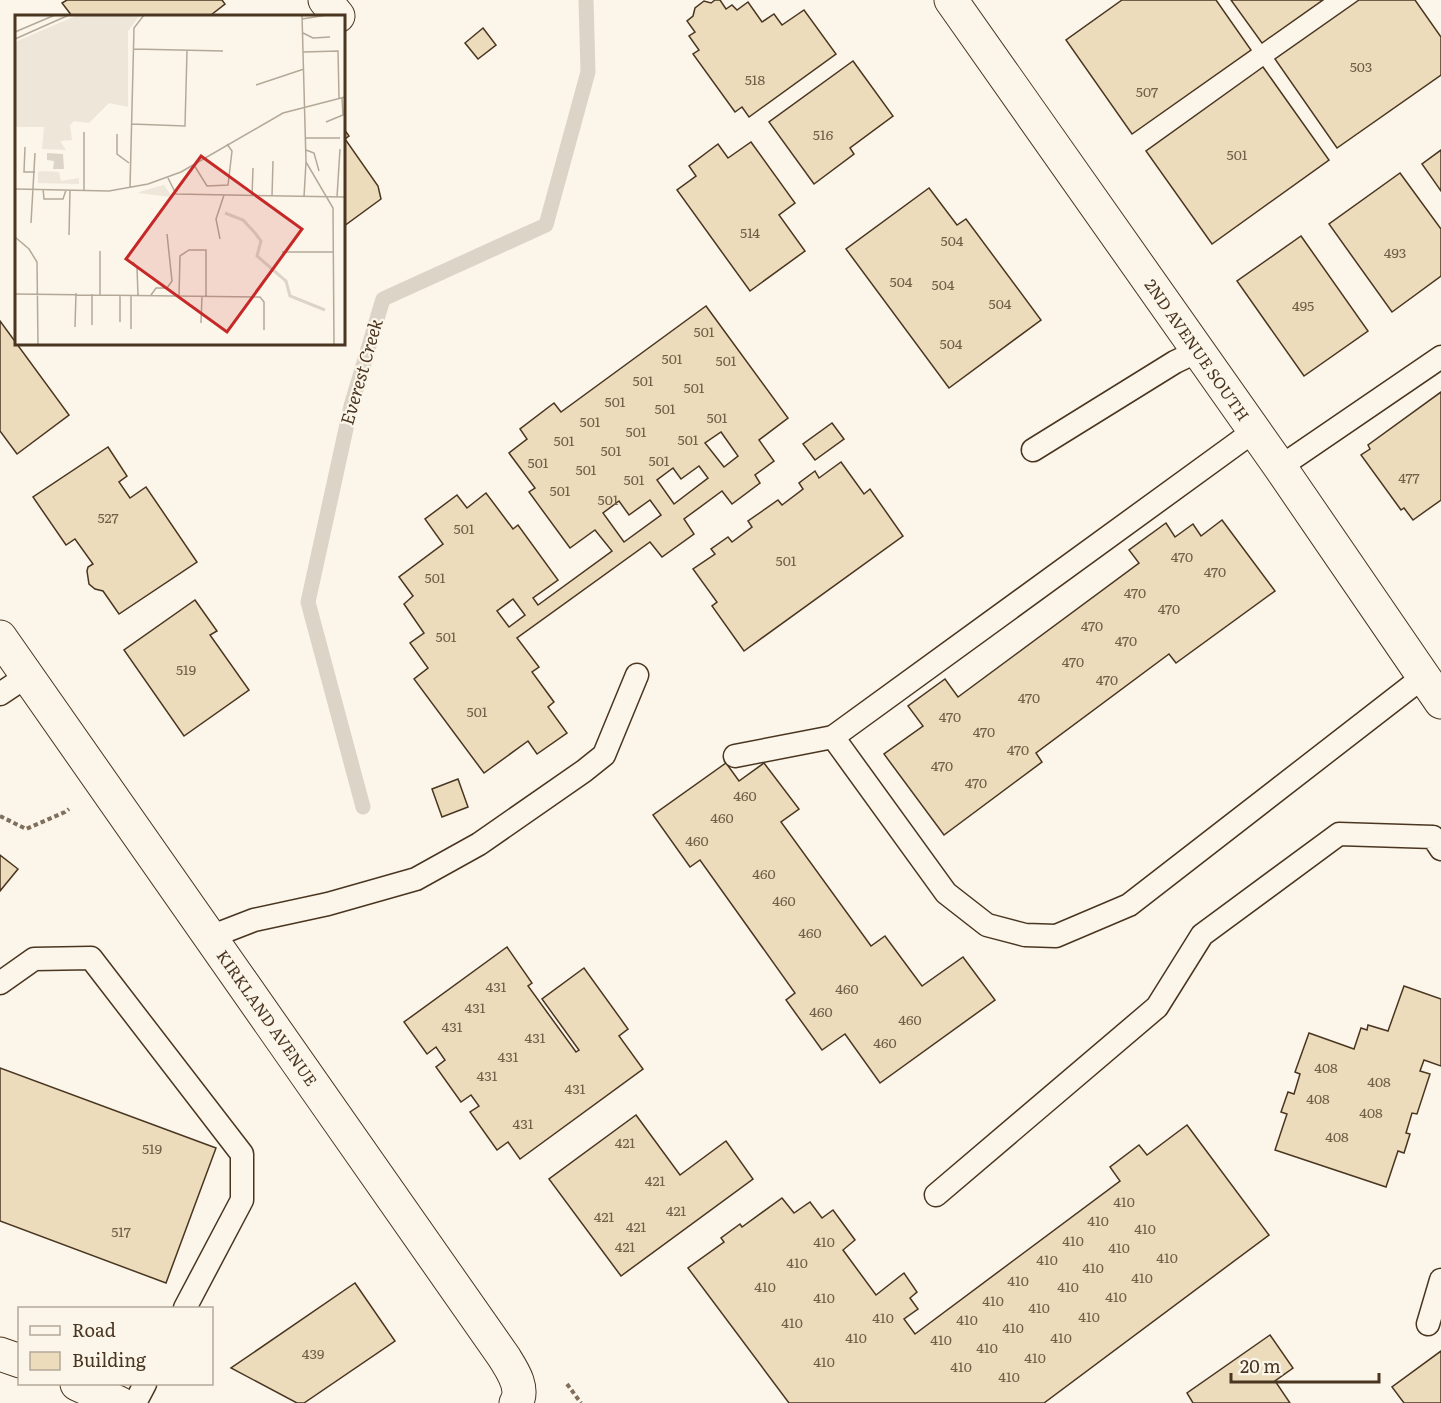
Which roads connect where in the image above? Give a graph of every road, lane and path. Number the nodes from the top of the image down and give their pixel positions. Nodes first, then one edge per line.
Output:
1 (325, 0) edge
2 (951, 0) edge
3 (337, 15) edge
4 (1198, 351) junction
5 (1441, 357) edge
6 (1254, 431) junction
7 (1033, 450) dead end
8 (1280, 467) junction
9 (0, 637) edge
10 (637, 675) dead end
11 (27, 676) junction
12 (1432, 690) edge
13 (0, 694) edge
14 (833, 737) junction
15 (735, 756) dead end
16 (102, 782) junction
17 (0, 816) edge
18 (1441, 849) edge
19 (210, 937) junction
20 (0, 983) edge
21 (936, 1195) dead end
22 (1441, 1280) edge
23 (186, 1307) edge
24 (1428, 1324) dead end
25 (0, 1354) edge
26 (18, 1360) edge
27 (567, 1384) dead end
28 (81, 1385) edge
29 (144, 1385) edge
30 (119, 1403) edge
31 (135, 1403) edge
32 (516, 1403) edge
33 (581, 1403) edge

1 - 3 street
2 - 4 street, 2ND AVENUE SOUTH
4 - 6 street, 2ND AVENUE SOUTH
4 - 7 lane
5 - 8 lane
6 - 8 street, 2ND AVENUE SOUTH
6 - 14 lane
8 - 12 street, 2ND AVENUE SOUTH
9 - 11 street, KIRKLAND AVENUE
10 - 19 lane
11 - 13 lane
11 - 16 street, KIRKLAND AVENUE
12 - 14 lane
14 - 15 lane
16 - 17 path
16 - 19 street, KIRKLAND AVENUE
18 - 21 lane
19 - 32 street, KIRKLAND AVENUE
20 - 23 lane
22 - 24 lane
25 - 26 street
27 - 33 path
28 - 30 street
29 - 31 lane

